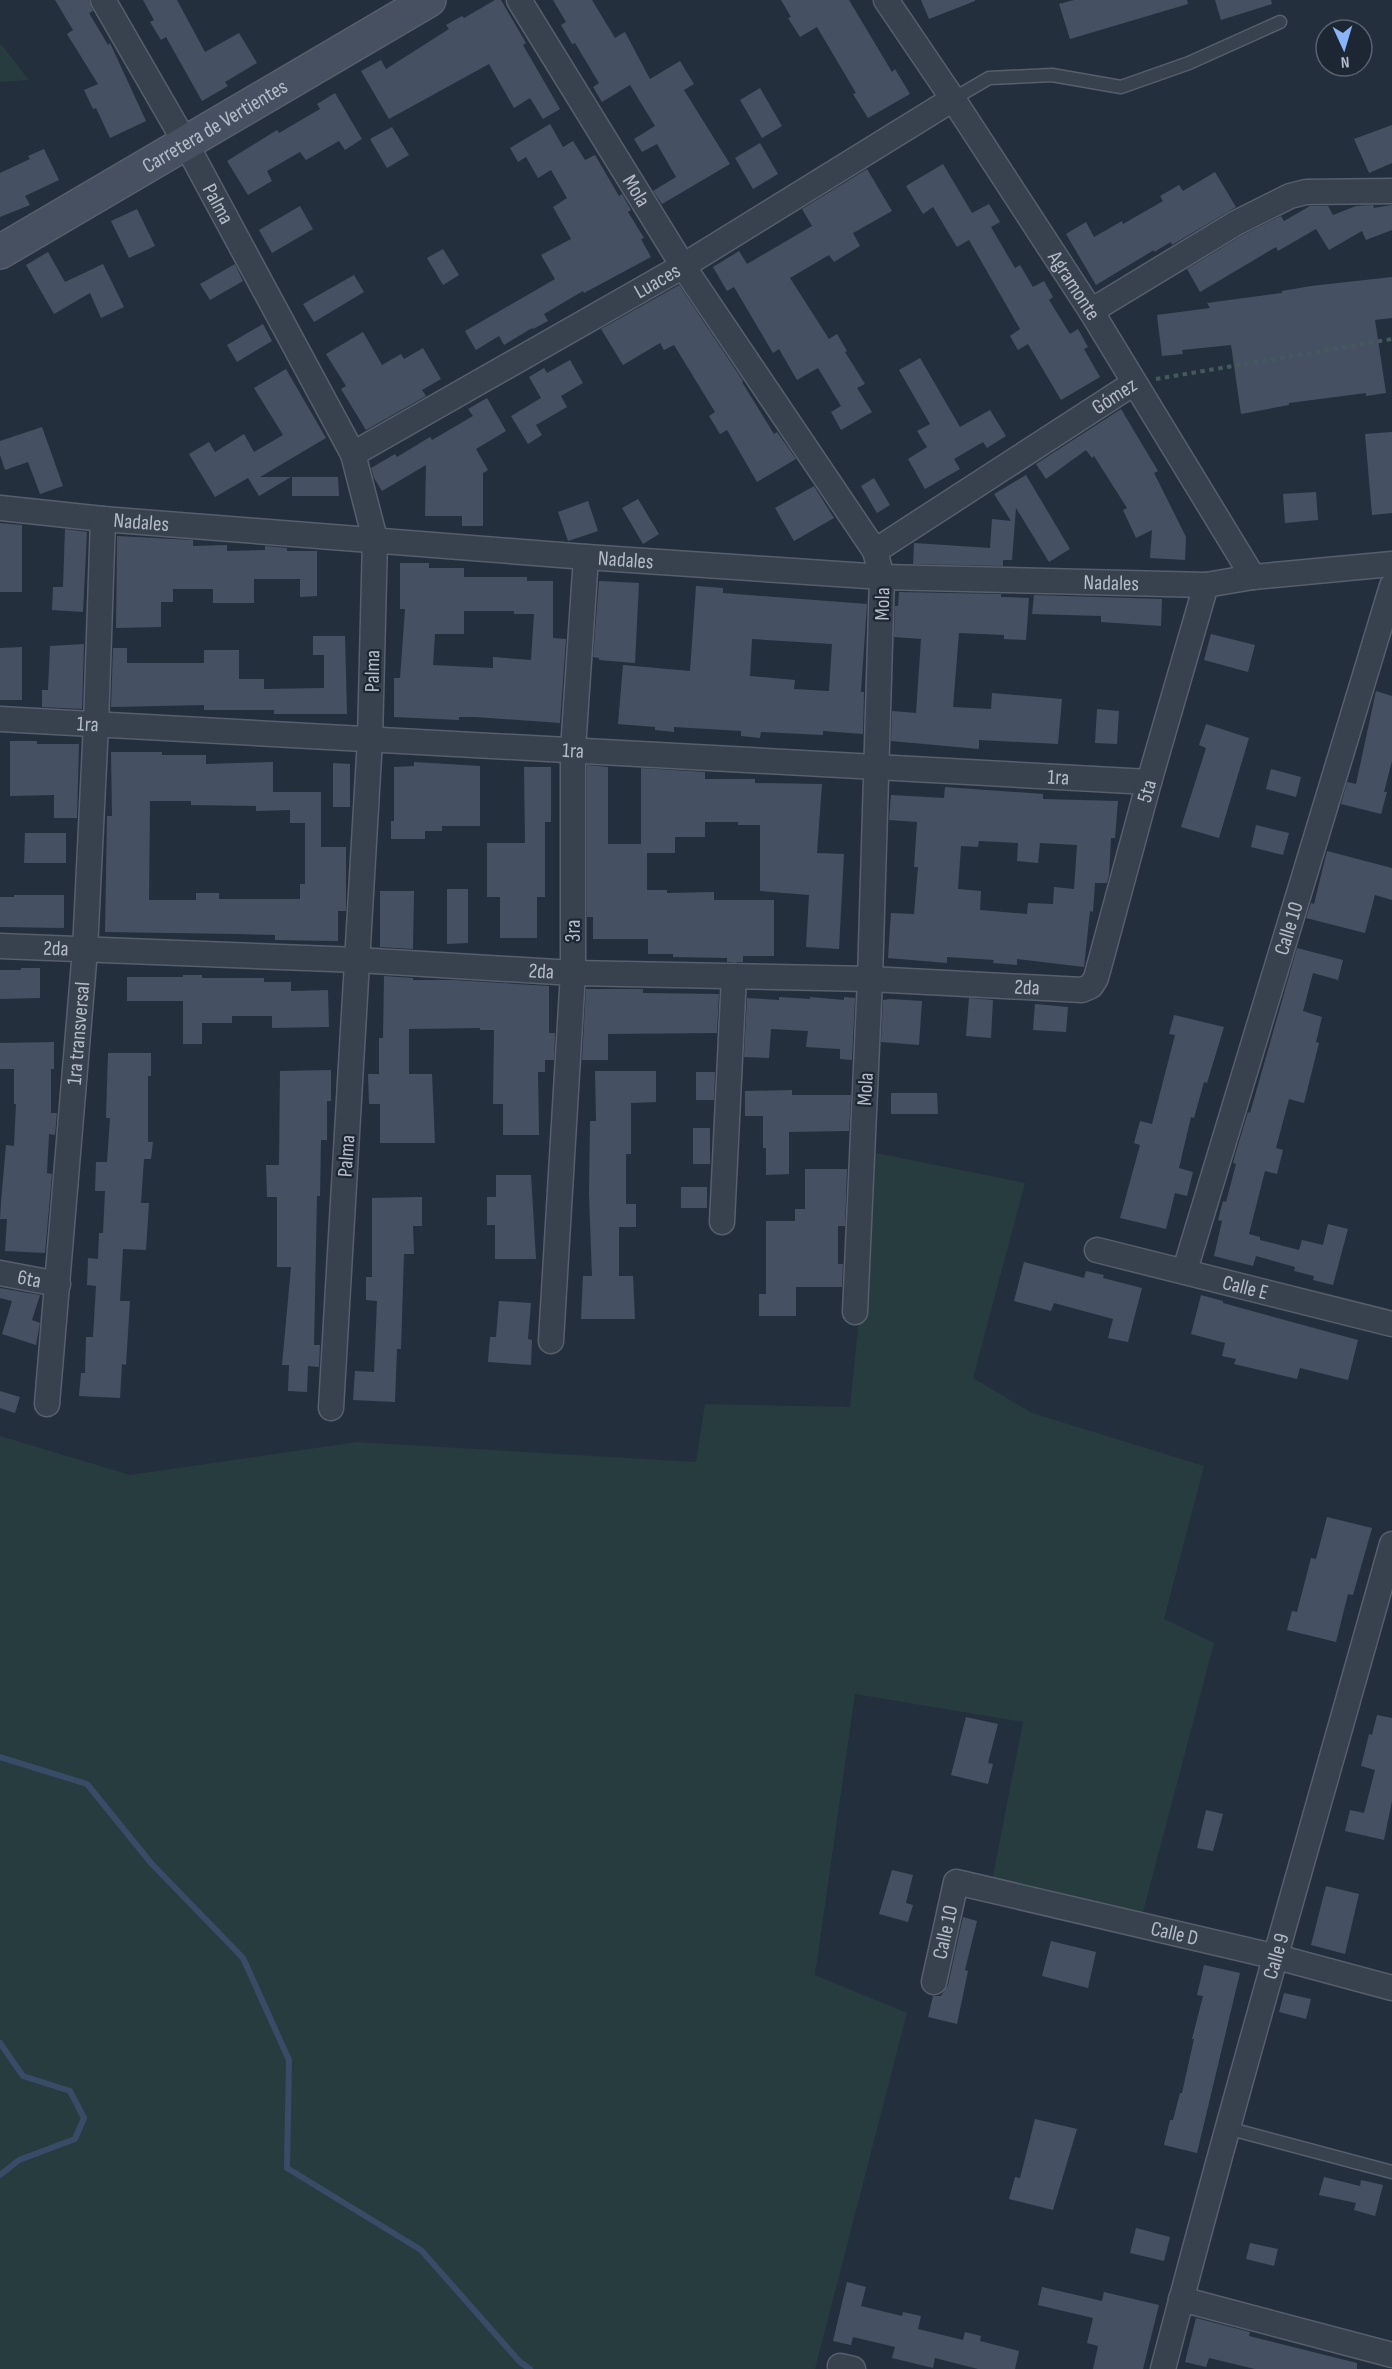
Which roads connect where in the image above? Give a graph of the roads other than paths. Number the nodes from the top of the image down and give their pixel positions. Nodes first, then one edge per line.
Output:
1 (102, 0) edge
2 (429, 0) edge
3 (519, 0) edge
4 (886, 0) edge
5 (1280, 22) dead end
6 (953, 99) junction
7 (185, 142) junction
8 (1392, 191) edge
9 (0, 252) edge
10 (682, 266) junction
11 (1090, 311) junction
12 (1134, 383) junction
13 (353, 454) junction
14 (0, 508) edge
15 (103, 519) junction
16 (375, 539) junction
17 (875, 552) junction
18 (586, 557) junction
19 (1392, 564) edge
20 (882, 577) junction
21 (1253, 577) junction
22 (1206, 585) junction
23 (1392, 586) edge
24 (0, 719) edge
25 (96, 724) junction
26 (370, 739) junction
27 (573, 749) junction
28 (878, 766) junction
29 (1149, 782) junction
30 (0, 946) edge
31 (85, 950) junction
32 (358, 960) junction
33 (573, 973) junction
34 (734, 976) junction
35 (870, 980) junction
36 (1082, 990) joint
37 (722, 1222) dead end
38 (1097, 1250) dead end
39 (1185, 1270) junction
40 (0, 1273) edge
41 (58, 1284) junction
42 (855, 1312) dead end
43 (1392, 1324) edge
44 (551, 1341) dead end
45 (47, 1404) dead end
46 (331, 1408) dead end
47 (1392, 1544) edge
48 (956, 1882) joint
49 (1277, 1958) junction
50 (934, 1982) dead end
51 (1392, 1988) edge
52 (1227, 2128) junction
53 (1392, 2172) edge
54 (1181, 2299) junction
55 (1392, 2355) edge
56 (1163, 2369) edge

1 - 7 street, Palma
2 - 7 main road, Carretera de Vertientes
3 - 10 street, Mola
4 - 6 street, Agramonte
5 - 6 lane
6 - 10 street, Luaces
6 - 11 street, Agramonte
7 - 9 main road, Carretera de Vertientes
7 - 13 street, Palma
8 - 11 street
10 - 13 street, Luaces
10 - 17 street, Mola
11 - 12 street, Agramonte
12 - 17 street, Gómez
12 - 21 street, Agramonte
13 - 16 street, Palma
14 - 15 street, Nadales
15 - 16 street, Nadales
15 - 25 street, 1ra transversal
16 - 18 street, Nadales
16 - 26 street, Palma
17 - 20 street, Mola
18 - 20 street, Nadales
18 - 27 street, 3ra
19 - 21 street, Nadales
20 - 22 street, Nadales
20 - 28 street, Mola
21 - 22 street, Nadales
22 - 29 street, 5ta
23 - 39 street, Calle 10
24 - 25 street, 1ra
25 - 26 street, 1ra
25 - 31 street, 1ra transversal
26 - 27 street, 1ra
26 - 32 street, Palma
27 - 28 street, 1ra
27 - 33 street, 3ra
28 - 29 street, 1ra
28 - 35 street, Mola
29 - 36 street, 5ta
30 - 31 street, 2da
31 - 32 street, 2da
31 - 41 street, 1ra transversal
32 - 33 street, 2da
32 - 46 street, Palma
33 - 34 street, 2da
33 - 44 street, 3ra
34 - 35 street, 2da
34 - 37 street
35 - 36 street, 2da
35 - 42 street, Mola
38 - 39 street, Calle E
39 - 43 street, Calle E
40 - 41 street, 6ta
41 - 45 street, 1ra transversal
47 - 49 street, Calle 9
48 - 49 street, Calle D
48 - 50 street, Calle 10
49 - 51 street, Calle D
49 - 52 street, Calle 9
52 - 53 lane
52 - 54 street, Calle 9
54 - 55 street
54 - 56 street, Calle 9

